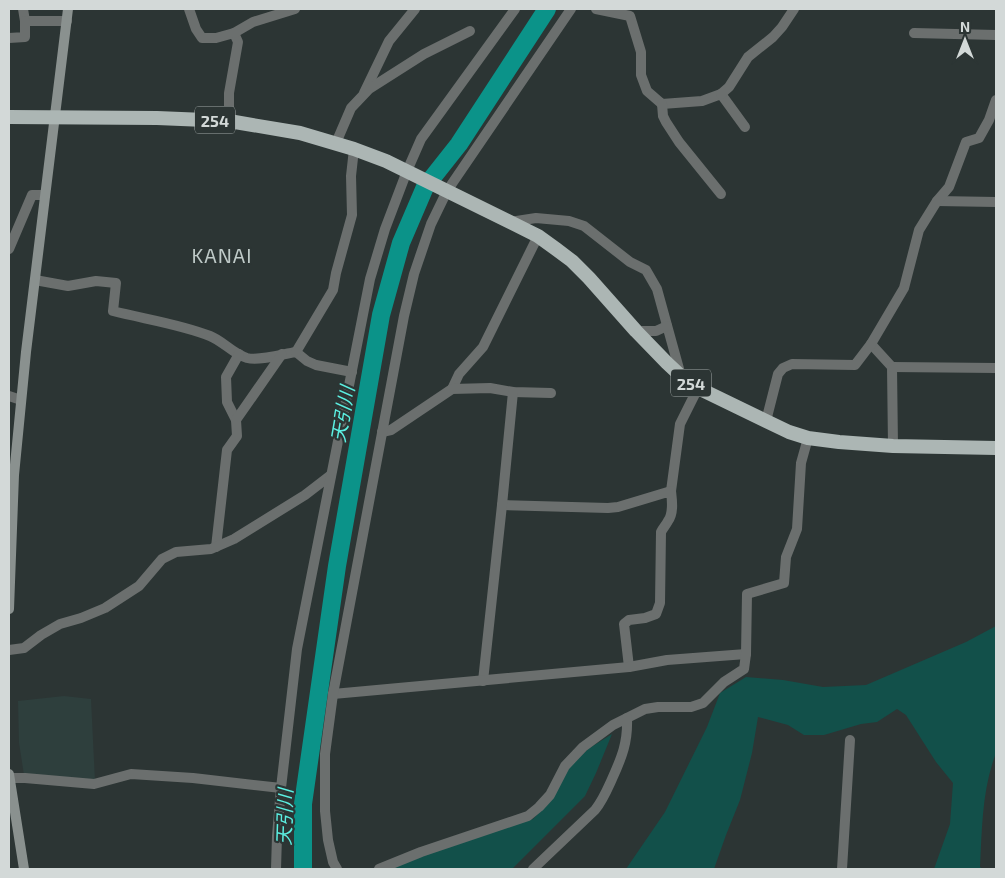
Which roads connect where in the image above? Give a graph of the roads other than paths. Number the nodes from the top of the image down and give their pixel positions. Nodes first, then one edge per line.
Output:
1 (23, 9) edge
2 (68, 9) edge
3 (189, 9) edge
4 (295, 9) edge
5 (415, 9) edge
6 (515, 9) edge
7 (571, 9) edge
8 (596, 9) edge
9 (794, 9) edge
10 (25, 21) junction
11 (67, 21) junction
12 (470, 31) dead end
13 (234, 33) junction
14 (914, 34) dead end
15 (996, 35) edge
16 (9, 38) edge
17 (721, 94) junction
18 (362, 96) junction
19 (996, 100) edge
20 (662, 104) junction
21 (9, 117) edge
22 (56, 118) junction
23 (229, 121) junction
24 (746, 127) dead end
25 (336, 143) junction
26 (354, 148) junction
27 (410, 173) junction
28 (445, 190) junction
29 (721, 194) dead end
30 (45, 195) junction
31 (936, 201) junction
32 (996, 202) edge
33 (510, 222) junction
34 (538, 236) junction
35 (9, 249) edge
36 (34, 280) junction
37 (668, 326) junction
38 (636, 331) junction
39 (871, 344) junction
40 (296, 352) junction
41 (239, 354) junction
42 (282, 354) junction
43 (892, 367) junction
44 (996, 368) edge
45 (352, 372) junction
46 (682, 377) junction
47 (698, 388) junction
48 (452, 389) junction
49 (513, 392) junction
50 (551, 394) dead end
51 (9, 396) edge
52 (21, 400) junction
53 (236, 420) junction
54 (766, 421) junction
55 (382, 432) junction
56 (808, 438) junction
57 (893, 446) junction
58 (996, 448) edge
59 (331, 475) junction
60 (671, 491) junction
61 (502, 506) junction
62 (216, 548) junction
63 (9, 609) edge
64 (9, 650) edge
65 (746, 654) junction
66 (630, 667) junction
67 (483, 681) junction
68 (332, 694) junction
69 (627, 718) junction
70 (850, 740) dead end
71 (9, 774) edge
72 (9, 778) edge
73 (281, 788) junction
74 (24, 869) edge
75 (276, 869) edge
76 (337, 869) edge
77 (379, 869) edge
78 (533, 869) edge
79 (842, 869) edge

1 - 10 street
2 - 11 main road
3 - 13 street
4 - 13 street
5 - 18 street
6 - 27 street
7 - 28 street
8 - 20 street
9 - 17 street
10 - 11 street
10 - 16 street
11 - 22 main road
12 - 18 street
13 - 23 street
14 - 15 street
17 - 20 street
17 - 24 street
18 - 25 street
19 - 31 street
20 - 29 street
21 - 22 highway, 254
22 - 23 highway, 254
22 - 30 main road
23 - 25 highway, 254
25 - 26 highway, 254
26 - 27 highway, 254
26 - 40 street
27 - 28 highway, 254
27 - 45 street
28 - 33 highway, 254
28 - 55 street
30 - 35 street
30 - 36 main road
31 - 32 street
31 - 39 street
33 - 34 highway, 254
33 - 37 street
34 - 38 highway, 254
34 - 48 street
36 - 41 street
36 - 52 main road
37 - 38 street
37 - 46 street
38 - 46 highway, 254
39 - 43 street
39 - 54 street
40 - 42 street
40 - 45 street
41 - 42 street
41 - 53 street
42 - 53 street
43 - 44 street
43 - 57 street
45 - 59 street
46 - 47 highway, 254
47 - 54 highway, 254
47 - 60 street
48 - 49 street
48 - 55 street
49 - 50 street
49 - 61 street
51 - 52 street
52 - 63 main road
53 - 62 street
54 - 56 highway, 254
55 - 68 street
56 - 57 highway, 254
56 - 65 street
57 - 58 highway, 254
59 - 62 street
59 - 73 street
60 - 61 street
60 - 66 street
61 - 67 street
62 - 64 street
65 - 66 street
65 - 69 street
66 - 67 street
67 - 68 street
68 - 76 street
69 - 77 street
69 - 78 street
70 - 79 street
71 - 72 main road
72 - 73 street
72 - 74 main road
73 - 75 street

